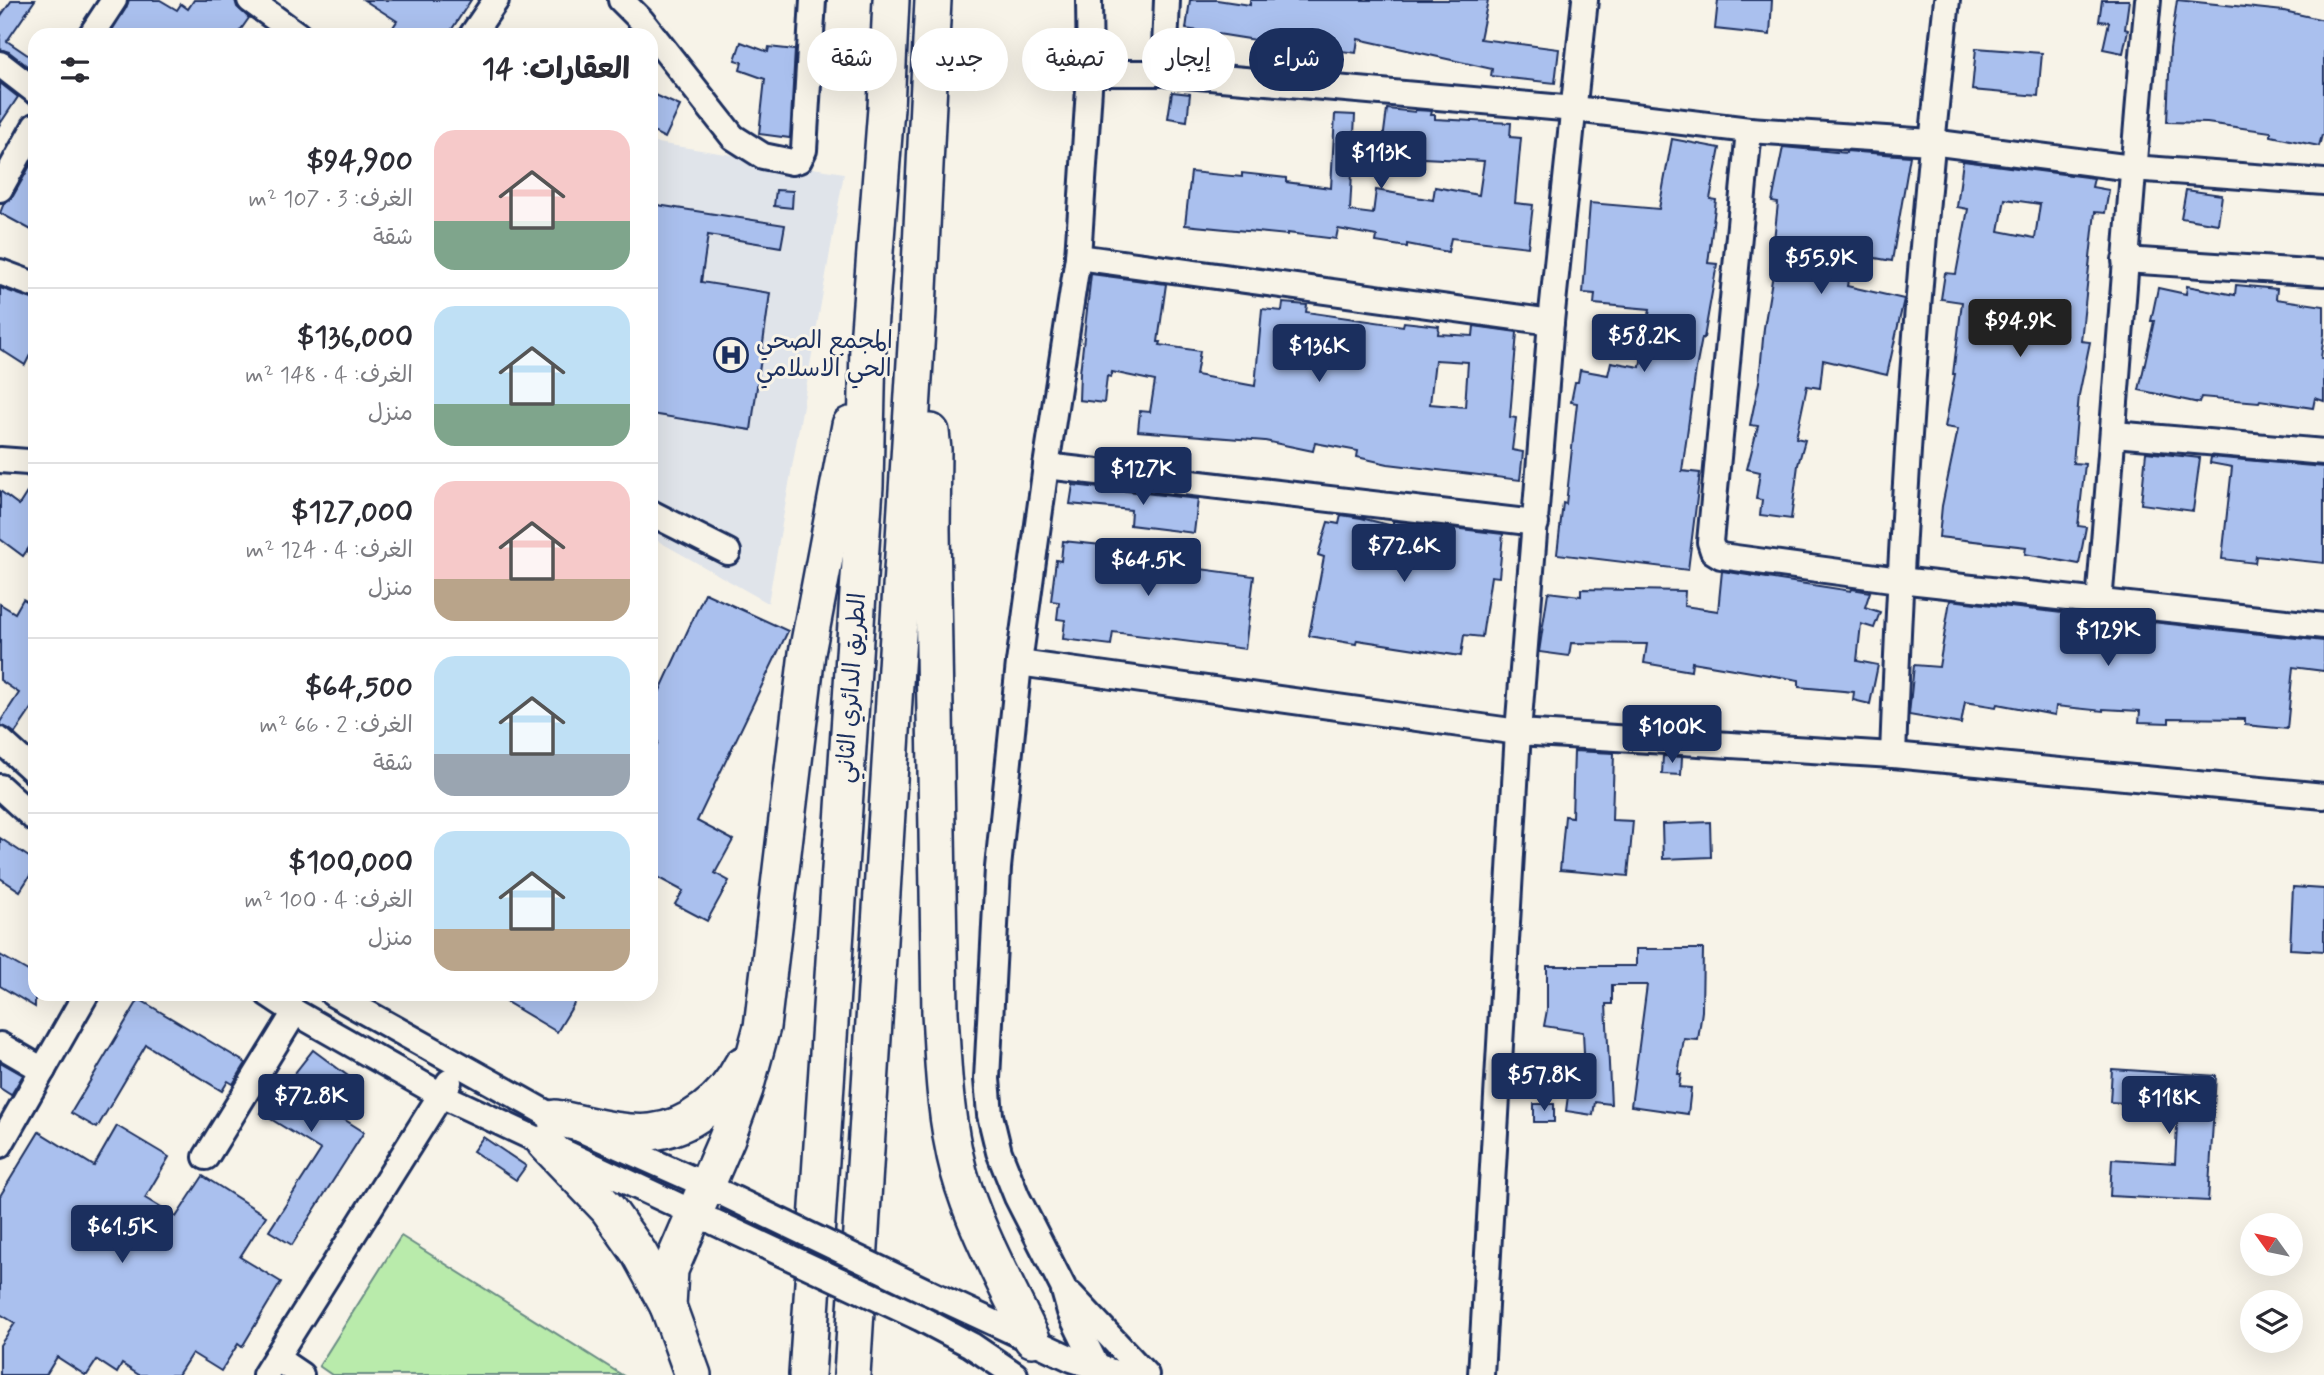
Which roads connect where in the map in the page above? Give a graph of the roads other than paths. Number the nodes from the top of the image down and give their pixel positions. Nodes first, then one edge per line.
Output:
1 (114, 0) edge
2 (250, 0) edge
3 (496, 0) edge
4 (621, 0) edge
5 (813, 0) edge
6 (891, 0) edge
7 (933, 0) edge
8 (1089, 0) edge
9 (1167, 0) edge
10 (1585, 0) edge
11 (1947, 0) edge
12 (2148, 0) edge
13 (96, 28) edge
14 (288, 28) edge
15 (477, 28) edge
16 (647, 28) edge
17 (1089, 28) edge
18 (1166, 28) edge
19 (658, 42) edge
20 (0, 64) edge
21 (1235, 79) edge
22 (28, 86) edge
23 (1089, 91) edge
24 (1575, 110) junction
25 (1749, 130) junction
26 (28, 139) edge
27 (1931, 142) junction
28 (2132, 168) junction
29 (2324, 183) edge
30 (0, 189) edge
31 (1078, 257) junction
32 (2125, 260) junction
33 (0, 272) edge
34 (2324, 273) edge
35 (28, 282) edge
36 (1550, 322) junction
37 (917, 330) junction
38 (868, 343) junction
39 (2113, 434) junction
40 (2324, 452) edge
41 (0, 460) edge
42 (28, 462) edge
43 (1046, 466) junction
44 (658, 517) edge
45 (1535, 523) junction
46 (728, 552) dead end
47 (1899, 580) junction
48 (2099, 603) junction
49 (2324, 626) edge
50 (1019, 663) junction
51 (1518, 732) junction
52 (0, 740) edge
53 (1893, 755) junction
54 (28, 766) edge
55 (0, 787) edge
56 (2324, 796) edge
57 (28, 813) edge
58 (82, 1001) edge
59 (278, 1001) edge
60 (345, 1001) edge
61 (295, 1012) junction
62 (762, 1027) junction
63 (0, 1045) edge
64 (460, 1064) junction
65 (43, 1070) junction
66 (442, 1095) junction
67 (550, 1131) junction
68 (0, 1145) edge
69 (206, 1157) dead end
70 (710, 1204) junction
71 (1063, 1287) junction
72 (668, 1306) junction
73 (1070, 1312) junction
74 (1035, 1340) junction
75 (270, 1367) edge
76 (1106, 1373) edge
77 (301, 1375) edge
78 (693, 1375) edge
79 (807, 1375) edge
80 (852, 1375) edge
81 (1015, 1375) edge
82 (1146, 1375) edge
83 (1481, 1375) edge

1 - 13 street
2 - 14 street
3 - 15 street
4 - 16 street
5 - 19 street
6 - 38 highway, الطريق الدائري الثاني
7 - 37 highway, الطريق الدائري الثاني
8 - 17 street
9 - 18 street
10 - 24 street
11 - 27 street
12 - 28 street
20 - 22 street
21 - 24 street
23 - 31 street
24 - 25 street
24 - 36 street
25 - 27 street
25 - 47 street
26 - 30 street
27 - 28 street
27 - 47 street
28 - 29 street
28 - 32 street
31 - 36 street
31 - 43 street
32 - 34 street
32 - 39 street
33 - 35 street
36 - 45 street
37 - 74 highway
37 - 80 highway, الطريق الدائري الثاني
38 - 62 highway
38 - 79 highway, الطريق الدائري الثاني
39 - 40 street
39 - 48 street
41 - 42 street
43 - 45 street
43 - 50 street
44 - 46 street
45 - 51 street
47 - 48 street
47 - 53 street
48 - 49 street
50 - 51 street
50 - 71 street
51 - 53 street
51 - 83 street
52 - 54 street
53 - 56 street
55 - 57 street
58 - 65 street
59 - 61 street
60 - 64 street
61 - 66 street
61 - 69 street
62 - 67 highway
62 - 70 highway
63 - 65 street
64 - 66 street
64 - 67 street
65 - 68 street
66 - 67 street
66 - 75 street
67 - 70 street
67 - 72 highway
70 - 72 highway
70 - 74 street, bridge
70 - 81 street, bridge
71 - 73 street
71 - 82 street
72 - 78 highway
73 - 74 street
73 - 76 street
74 - 76 street
75 - 77 street

